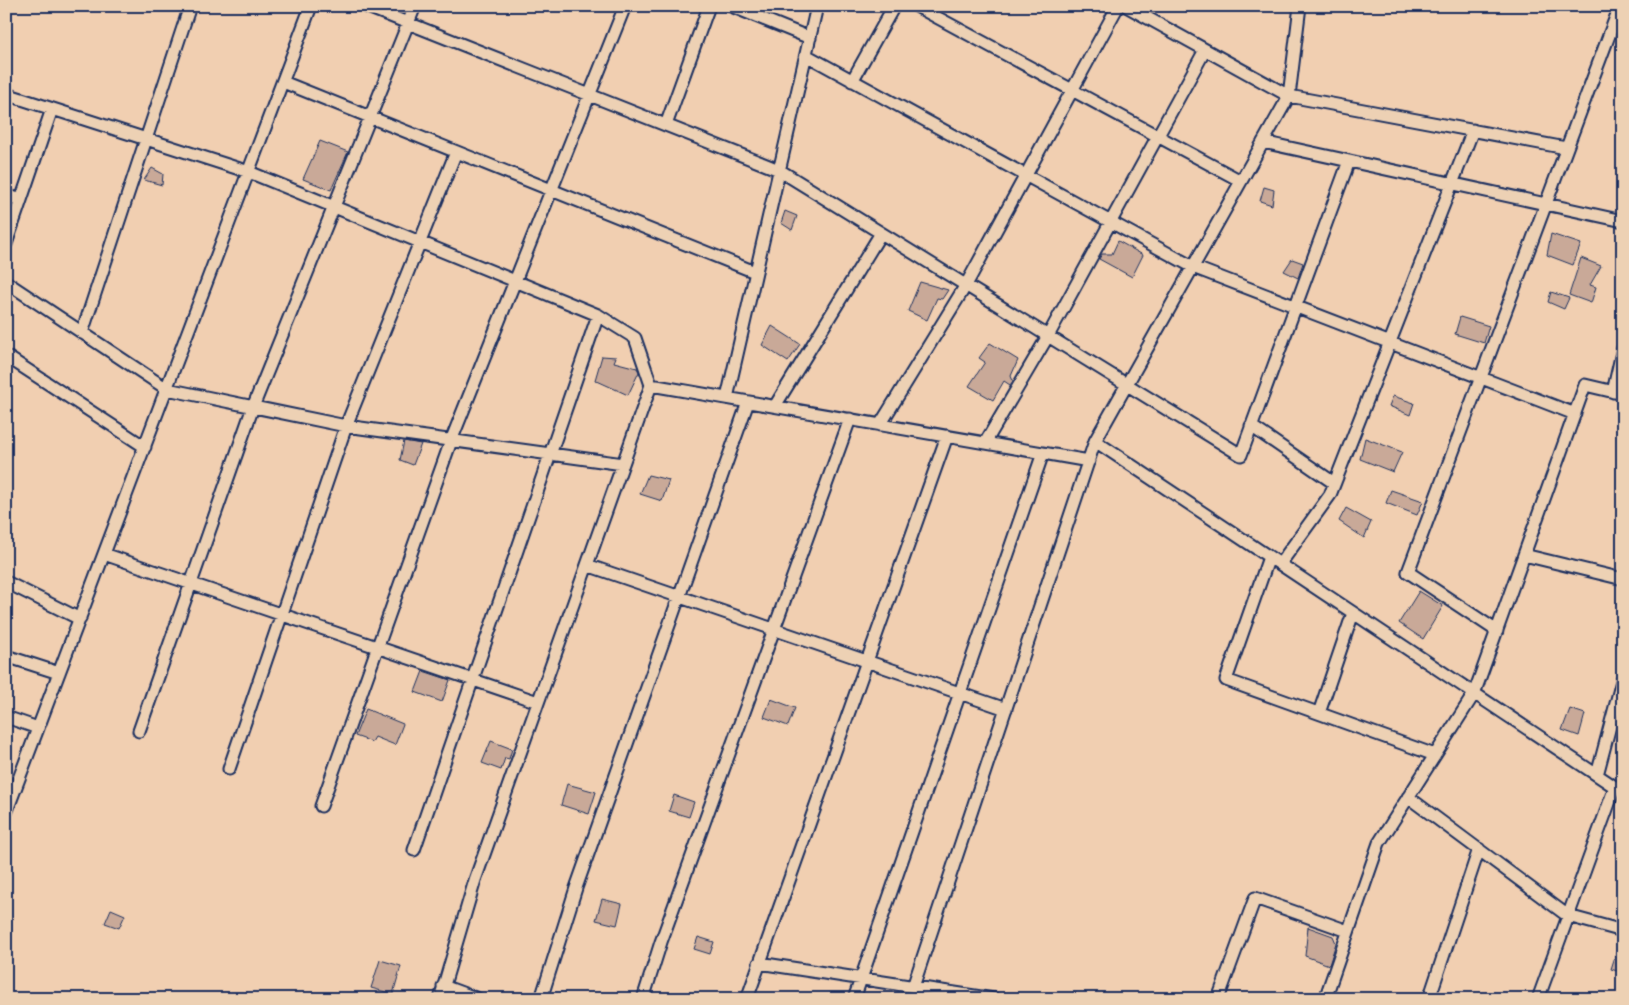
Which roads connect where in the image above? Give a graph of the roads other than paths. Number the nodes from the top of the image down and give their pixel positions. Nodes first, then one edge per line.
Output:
1 (190, 6) edge
2 (311, 6) edge
3 (365, 6) edge
4 (415, 6) edge
5 (625, 6) edge
6 (709, 6) edge
7 (731, 6) edge
8 (817, 6) edge
9 (894, 6) edge
10 (916, 6) edge
11 (1118, 6) edge
12 (1126, 6) edge
13 (1300, 6) edge
14 (1620, 6) edge
15 (408, 23) junction
16 (810, 38) junction
17 (1205, 50) junction
18 (806, 56) junction
19 (852, 81) junction
20 (283, 82) junction
21 (1072, 90) junction
22 (6, 94) edge
23 (589, 95) junction
24 (1289, 96) junction
25 (52, 109) junction
26 (370, 118) junction
27 (666, 125) junction
28 (1473, 130) junction
29 (1158, 136) junction
30 (146, 139) junction
31 (1263, 142) junction
32 (1566, 148) junction
33 (456, 152) junction
34 (1349, 161) junction
35 (779, 170) junction
36 (249, 172) junction
37 (1026, 176) junction
38 (1241, 182) junction
39 (1452, 183) junction
40 (551, 190) junction
41 (6, 195) edge
42 (21, 200) junction
43 (1545, 204) junction
44 (334, 207) junction
45 (1623, 221) edge
46 (1111, 222) junction
47 (881, 233) junction
48 (420, 242) junction
49 (6, 244) edge
50 (1193, 267) junction
51 (756, 272) junction
52 (515, 281) junction
53 (6, 282) edge
54 (966, 285) junction
55 (1296, 306) junction
56 (598, 315) junction
57 (82, 333) junction
58 (1048, 336) junction
59 (1390, 342) junction
60 (1623, 348) edge
61 (6, 356) edge
62 (1480, 377) junction
63 (651, 385) junction
64 (1127, 385) junction
65 (167, 389) junction
66 (1618, 393) edge
67 (727, 398) junction
68 (748, 402) junction
69 (775, 406) junction
70 (253, 407) junction
71 (1575, 414) junction
72 (850, 419) junction
73 (880, 425) junction
74 (346, 426) junction
75 (1251, 426) junction
76 (947, 436) junction
77 (451, 440) junction
78 (1095, 442) junction
79 (985, 443) junction
80 (145, 447) junction
81 (1043, 453) junction
82 (550, 454) junction
83 (1089, 461) junction
84 (623, 464) junction
85 (1334, 483) junction
86 (104, 554) junction
87 (1524, 555) junction
88 (1269, 557) junction
89 (1280, 564) junction
90 (587, 565) junction
91 (1623, 579) edge
92 (6, 582) edge
93 (191, 583) junction
94 (679, 596) junction
95 (1353, 613) junction
96 (282, 614) junction
97 (80, 619) junction
98 (774, 629) junction
99 (1497, 631) junction
100 (378, 647) junction
101 (6, 656) edge
102 (867, 661) junction
103 (59, 673) junction
104 (1623, 677) edge
105 (473, 679) junction
106 (960, 693) junction
107 (1474, 694) junction
108 (538, 702) junction
109 (1006, 709) junction
110 (1319, 713) junction
111 (6, 717) edge
112 (38, 728) junction
113 (138, 731) dead end
114 (1435, 755) junction
115 (229, 769) dead end
116 (1597, 775) junction
117 (1408, 797) junction
118 (321, 806) dead end
119 (6, 813) edge
120 (1479, 849) junction
121 (414, 850) dead end
122 (1568, 916) junction
123 (1348, 931) junction
124 (1623, 931) edge
125 (759, 963) junction
126 (862, 979) junction
127 (443, 986) junction
128 (913, 986) junction
129 (959, 996) edge
130 (440, 999) edge
131 (478, 999) edge
132 (541, 999) edge
133 (644, 999) edge
134 (748, 999) edge
135 (854, 999) edge
136 (994, 999) edge
137 (1218, 999) edge
138 (1325, 999) edge
139 (1429, 999) edge
140 (1538, 999) edge

1 - 30 street
2 - 20 street
3 - 15 street
4 - 15 street
5 - 23 street
6 - 27 street
7 - 16 street
8 - 16 street
9 - 19 street
10 - 21 street
11 - 21 street
12 - 17 street
13 - 24 street
14 - 32 street
15 - 23 street
15 - 26 street
16 - 18 street
17 - 24 street
17 - 29 street
18 - 19 street
18 - 35 street
19 - 37 street
20 - 26 street
20 - 36 street
21 - 29 street
21 - 37 street
22 - 25 street
23 - 27 street
23 - 40 street
24 - 28 street
24 - 31 street
25 - 30 street
25 - 42 street
26 - 33 street
26 - 44 street
27 - 35 street
28 - 32 street
28 - 39 street
29 - 38 street
29 - 46 street
30 - 36 street
30 - 57 street
31 - 34 street
31 - 38 street
32 - 43 street
33 - 40 street
33 - 48 street
34 - 39 street
34 - 55 street
35 - 47 street
35 - 51 street
36 - 44 street
36 - 65 street
37 - 46 street
37 - 54 street
38 - 50 street
39 - 43 street
39 - 59 street
40 - 51 street
40 - 52 street
41 - 42 street
42 - 49 street
43 - 45 street
43 - 62 street
44 - 48 street
44 - 70 street
46 - 50 street
46 - 58 street
47 - 54 street
47 - 69 street
48 - 52 street
48 - 74 street
50 - 55 street
50 - 64 street
51 - 67 street
52 - 56 street
52 - 77 street
53 - 57 street
54 - 58 street
54 - 73 street
55 - 59 street
55 - 75 street
56 - 63 street
56 - 82 street
57 - 65 street
58 - 64 street
58 - 79 street
59 - 62 street
59 - 85 street
60 - 66 street
61 - 80 street
62 - 71 street
62 - 99 street
63 - 67 street
63 - 84 street
64 - 75 street
64 - 78 street
65 - 70 street
65 - 80 street
66 - 71 street
67 - 68 street
68 - 69 street
68 - 94 street
69 - 72 street
70 - 74 street
70 - 93 street
71 - 87 street
72 - 73 street
72 - 98 street
73 - 76 street
74 - 77 street
74 - 96 street
75 - 85 street
76 - 79 street
76 - 102 street
77 - 82 street
77 - 100 street
78 - 83 street
78 - 88 street
79 - 81 street
80 - 86 street
81 - 83 street
81 - 106 street
82 - 84 street
82 - 105 street
83 - 109 street
84 - 90 street
85 - 89 street
86 - 93 street
86 - 97 street
87 - 91 street
87 - 99 street
88 - 89 street
88 - 110 street
89 - 95 street
90 - 94 street
90 - 108 street
92 - 97 street
93 - 96 street
93 - 113 street
94 - 98 street
94 - 132 street
95 - 107 street
95 - 110 street
96 - 100 street
96 - 115 street
97 - 103 street
98 - 102 street
98 - 133 street
99 - 107 street
100 - 105 street
100 - 118 street
101 - 103 street
102 - 106 street
102 - 125 street
103 - 112 street
104 - 116 street
105 - 108 street
105 - 121 street
106 - 109 street
106 - 126 street
107 - 114 street
107 - 116 street
108 - 127 street
109 - 128 street
110 - 114 street
111 - 112 street
112 - 119 street
114 - 117 street
116 - 122 street
117 - 120 street
117 - 123 street
120 - 122 street
120 - 139 street
122 - 124 street
122 - 140 street
123 - 137 street
123 - 138 street
125 - 126 street
125 - 134 street
126 - 128 street
126 - 135 street
127 - 130 street
127 - 131 street
128 - 129 street
129 - 136 street

